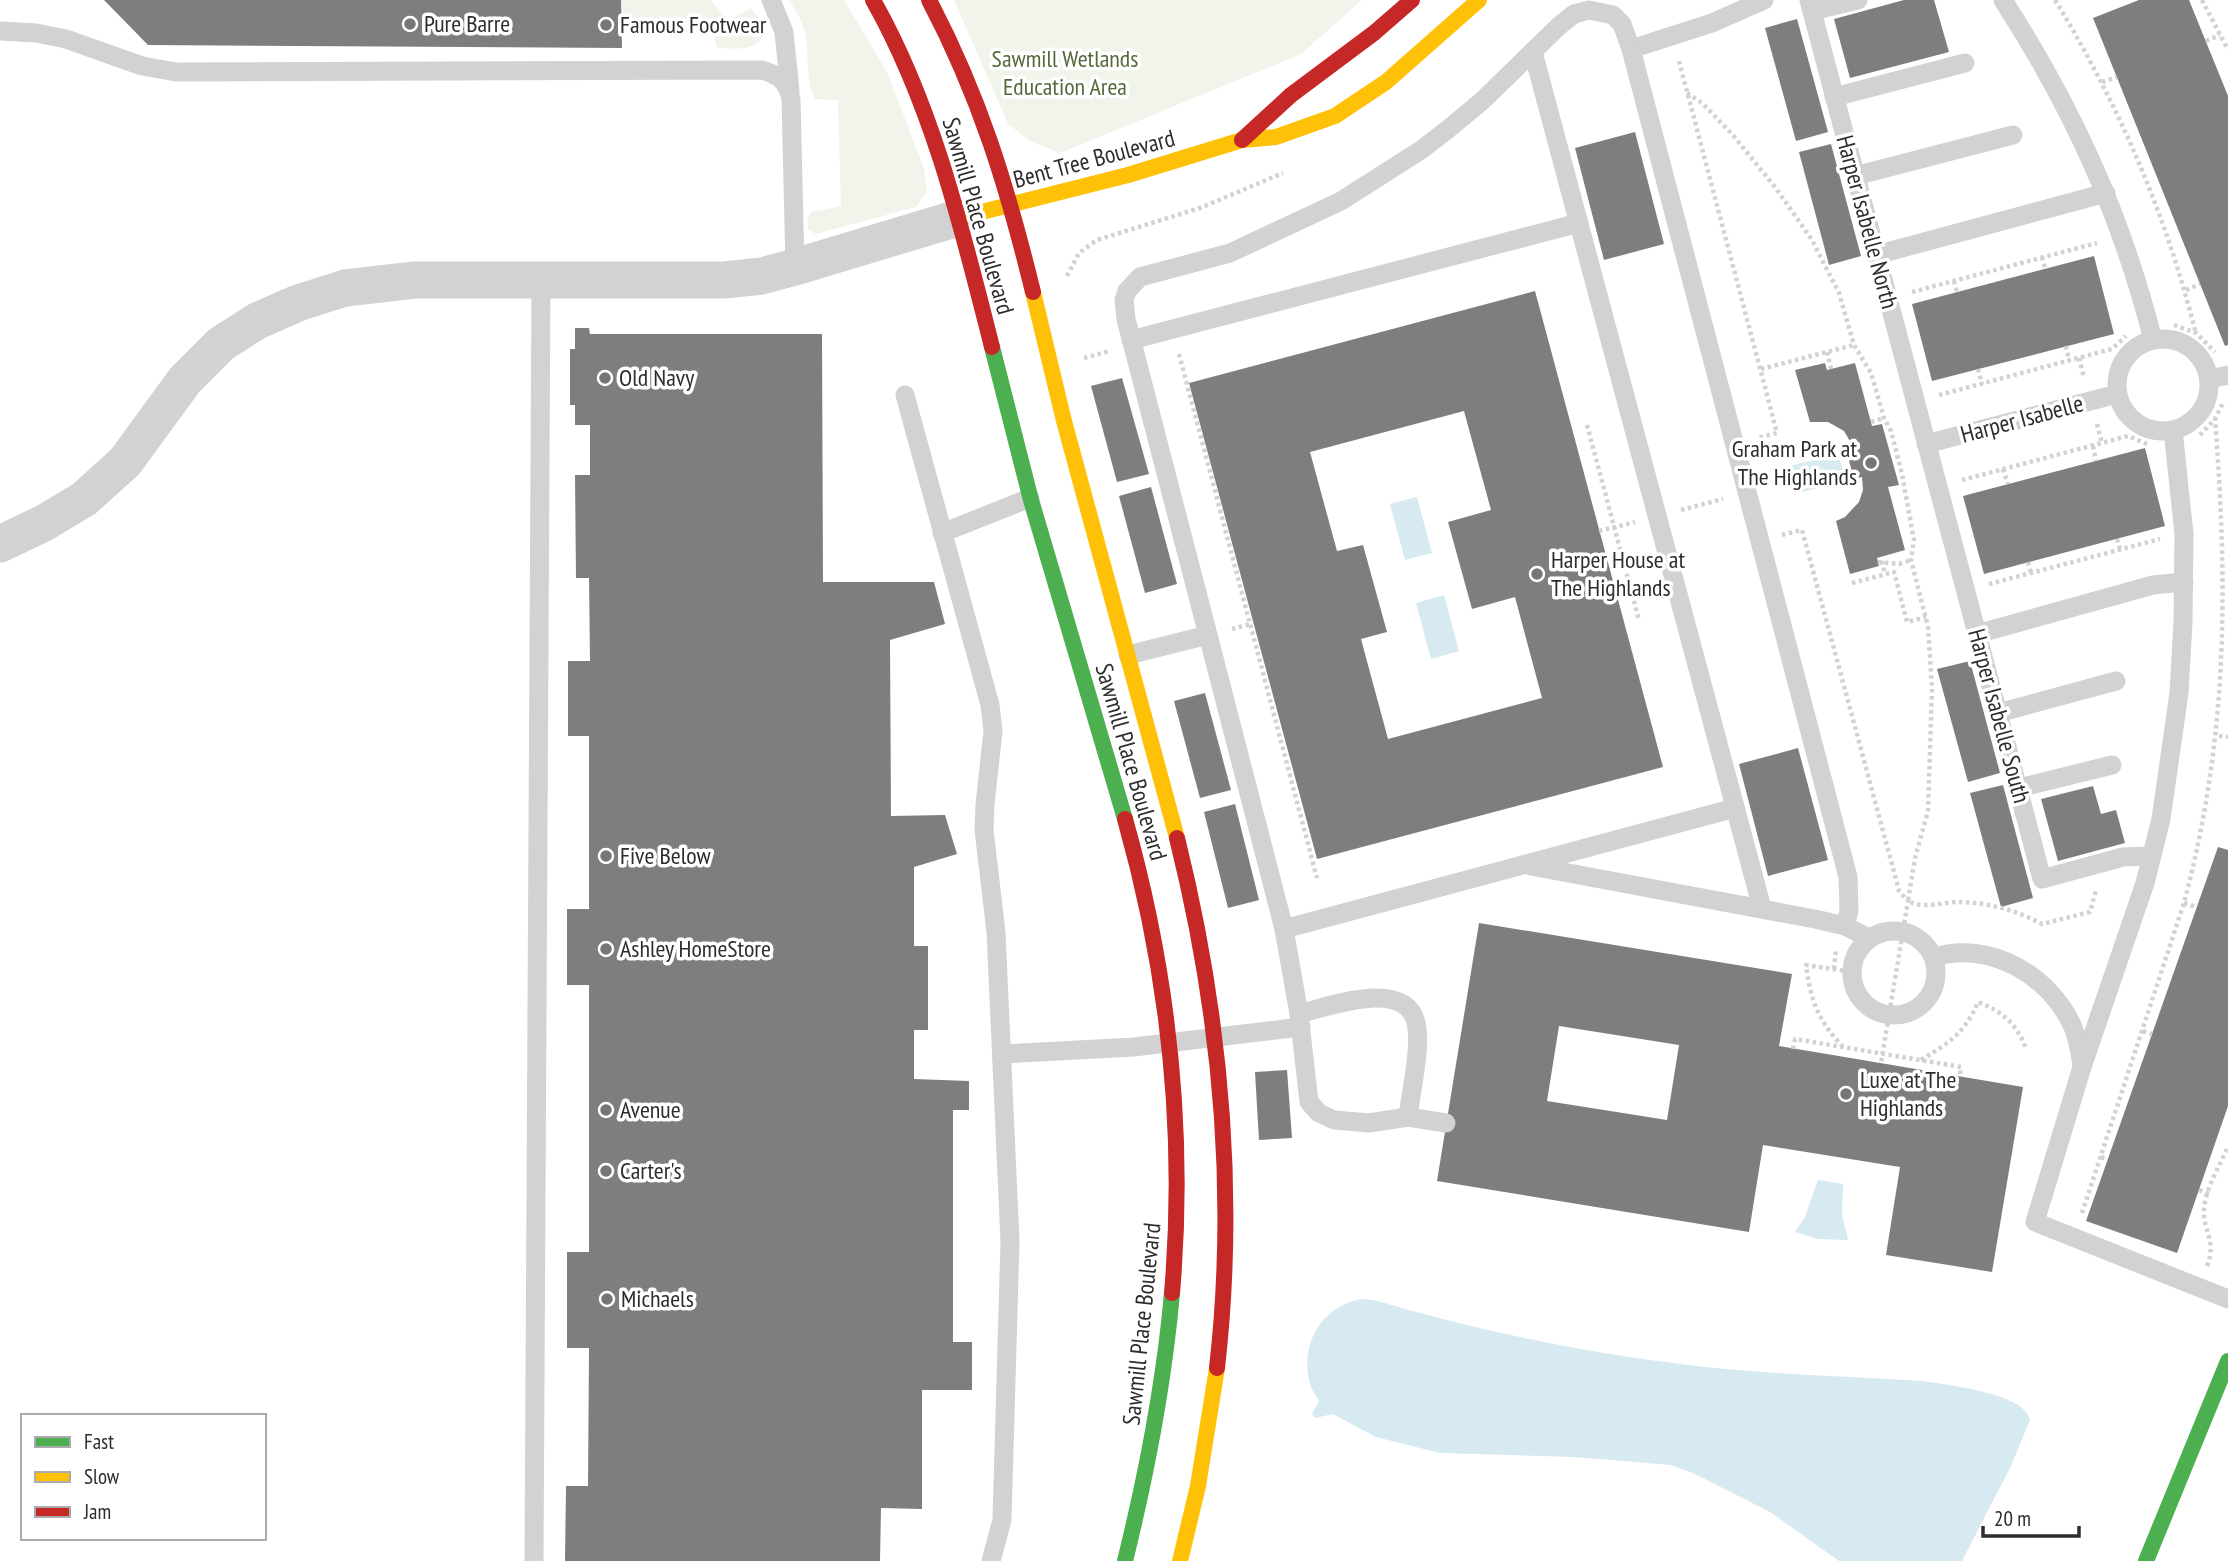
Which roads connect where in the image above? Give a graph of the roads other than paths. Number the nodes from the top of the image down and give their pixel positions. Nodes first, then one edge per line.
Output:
1 (771, 0) edge
2 (873, 0) edge
3 (929, 0) edge
4 (1412, 0) edge
5 (1479, 0) edge
6 (1764, 0) edge
7 (1858, 0) edge
8 (2003, 0) edge
9 (1810, 6) edge
10 (0, 31) edge
11 (1631, 49) junction
12 (1533, 52) junction
13 (1965, 63) dead end
14 (1834, 97) junction
15 (791, 99) junction
16 (2012, 135) dead end
17 (1242, 140) junction
18 (1855, 176) junction
19 (2106, 193) junction
20 (1011, 205) junction
21 (958, 218) junction
22 (1579, 223) junction
23 (1876, 255) junction
24 (796, 267) junction
25 (541, 281) junction
26 (1131, 340) junction
27 (2153, 340) junction
28 (2219, 377) edge
29 (2118, 394) junction
30 (905, 395) dead end
31 (2173, 430) junction
32 (1926, 444) junction
33 (1030, 498) junction
34 (942, 533) junction
35 (0, 544) edge
36 (2184, 582) junction
37 (1977, 634) junction
38 (1208, 635) junction
39 (1128, 655) junction
40 (2116, 681) dead end
41 (1998, 713) junction
42 (2112, 765) dead end
43 (2019, 788) junction
44 (1735, 808) junction
45 (2152, 856) junction
46 (1526, 865) junction
47 (1762, 908) junction
48 (1845, 926) junction
49 (1284, 929) junction
50 (1869, 938) junction
51 (1934, 957) junction
52 (1300, 1021) junction
53 (1214, 1038) junction
54 (1172, 1043) junction
55 (1002, 1054) junction
56 (2082, 1067) junction
57 (1408, 1116) junction
58 (1446, 1123) dead end
59 (2228, 1299) edge
60 (2228, 1361) edge
61 (534, 1561) edge
62 (991, 1561) edge
63 (1125, 1561) edge
64 (1180, 1561) edge
65 (2146, 1561) edge

1 - 15 lane
2 - 21 street, Sawmill Place Boulevard
3 - 20 street, Sawmill Place Boulevard
4 - 17 street, Bent Tree Boulevard
5 - 17 street, Bent Tree Boulevard
6 - 11 lane
7 - 9 lane
8 - 19 lane
9 - 14 lane, Harper Isabelle North
10 - 15 lane
11 - 12 lane
11 - 48 lane
12 - 22 lane
12 - 26 lane
13 - 14 lane
14 - 18 lane, Harper Isabelle North
15 - 24 lane
16 - 18 lane
17 - 20 street, Bent Tree Boulevard
18 - 23 lane, Harper Isabelle North
19 - 23 lane
19 - 27 lane
20 - 21 street, Bent Tree Boulevard
20 - 39 street, Sawmill Place Boulevard
21 - 24 street
21 - 33 street, Sawmill Place Boulevard
22 - 26 lane
22 - 44 lane
23 - 32 lane, Harper Isabelle North
24 - 25 street
25 - 35 street
25 - 61 lane
26 - 38 lane
27 - 28 lane
27 - 29 lane, Harper Isabelle
28 - 31 lane
29 - 31 lane, Harper Isabelle
29 - 32 lane, Harper Isabelle
30 - 34 lane
31 - 36 lane
32 - 37 lane, Harper Isabelle South
33 - 34 lane
33 - 54 street, Sawmill Place Boulevard
34 - 55 lane
36 - 37 lane
36 - 45 lane
37 - 41 lane, Harper Isabelle South
38 - 39 lane
38 - 49 lane
39 - 53 street, Sawmill Place Boulevard
40 - 41 lane
41 - 43 lane, Harper Isabelle South
42 - 43 lane
43 - 45 lane, Harper Isabelle South
44 - 46 lane
44 - 47 lane
45 - 56 lane
46 - 47 lane
46 - 49 lane
47 - 48 lane
48 - 50 lane
49 - 52 lane
50 - 51 lane
50 - 51 lane
51 - 56 lane
52 - 53 lane
52 - 57 lane
52 - 57 lane
53 - 54 lane
53 - 64 street, Sawmill Place Boulevard
54 - 55 lane
54 - 63 street, Sawmill Place Boulevard
55 - 62 lane
56 - 59 lane
57 - 58 lane
60 - 65 street

